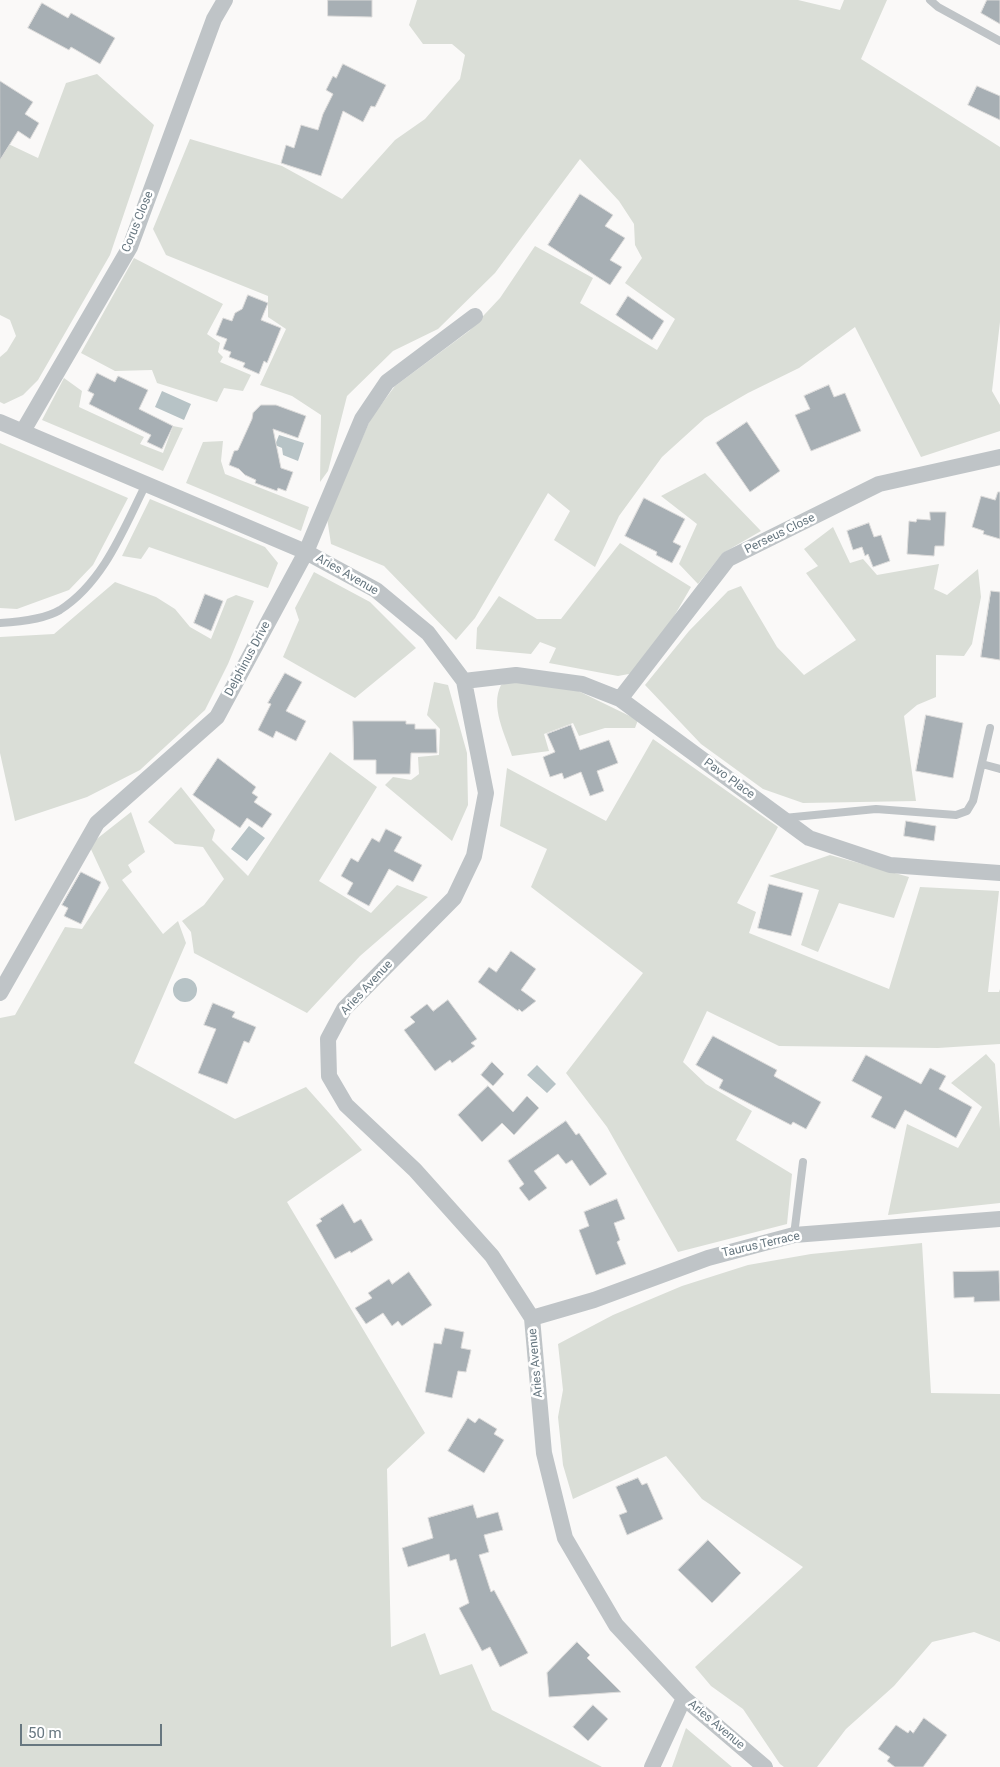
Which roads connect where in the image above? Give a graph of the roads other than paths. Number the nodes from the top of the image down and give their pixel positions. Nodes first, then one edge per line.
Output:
1 (225, 0) edge
2 (930, 0) edge
3 (1000, 41) edge
4 (475, 316) dead end
5 (0, 422) edge
6 (23, 432) junction
7 (1000, 457) edge
8 (146, 484) junction
9 (306, 552) junction
10 (0, 623) edge
11 (464, 681) junction
12 (620, 699) junction
13 (990, 728) dead end
14 (982, 764) junction
15 (1000, 769) edge
16 (782, 818) junction
17 (1000, 874) edge
18 (0, 993) edge
19 (802, 1162) dead end
20 (1000, 1219) edge
21 (794, 1235) junction
22 (532, 1318) junction
23 (684, 1698) junction
24 (652, 1767) edge
25 (766, 1767) edge

1 - 6 street, Corus Close
2 - 3 lane
4 - 9 street, Delphinus Drive
5 - 6 street, Aries Avenue
6 - 8 street, Aries Avenue
7 - 12 street, Perseus Close
8 - 9 street, Aries Avenue
8 - 10 lane
9 - 11 street, Aries Avenue
9 - 18 street, Delphinus Drive
11 - 12 street, Pavo Place
11 - 22 street, Aries Avenue
12 - 16 street, Pavo Place
13 - 14 lane
14 - 15 lane
14 - 16 lane
16 - 17 street, Pavo Place
19 - 21 lane
20 - 21 street, Taurus Terrace
21 - 22 street, Taurus Terrace
22 - 23 street, Aries Avenue
23 - 24 street
23 - 25 street, Aries Avenue

